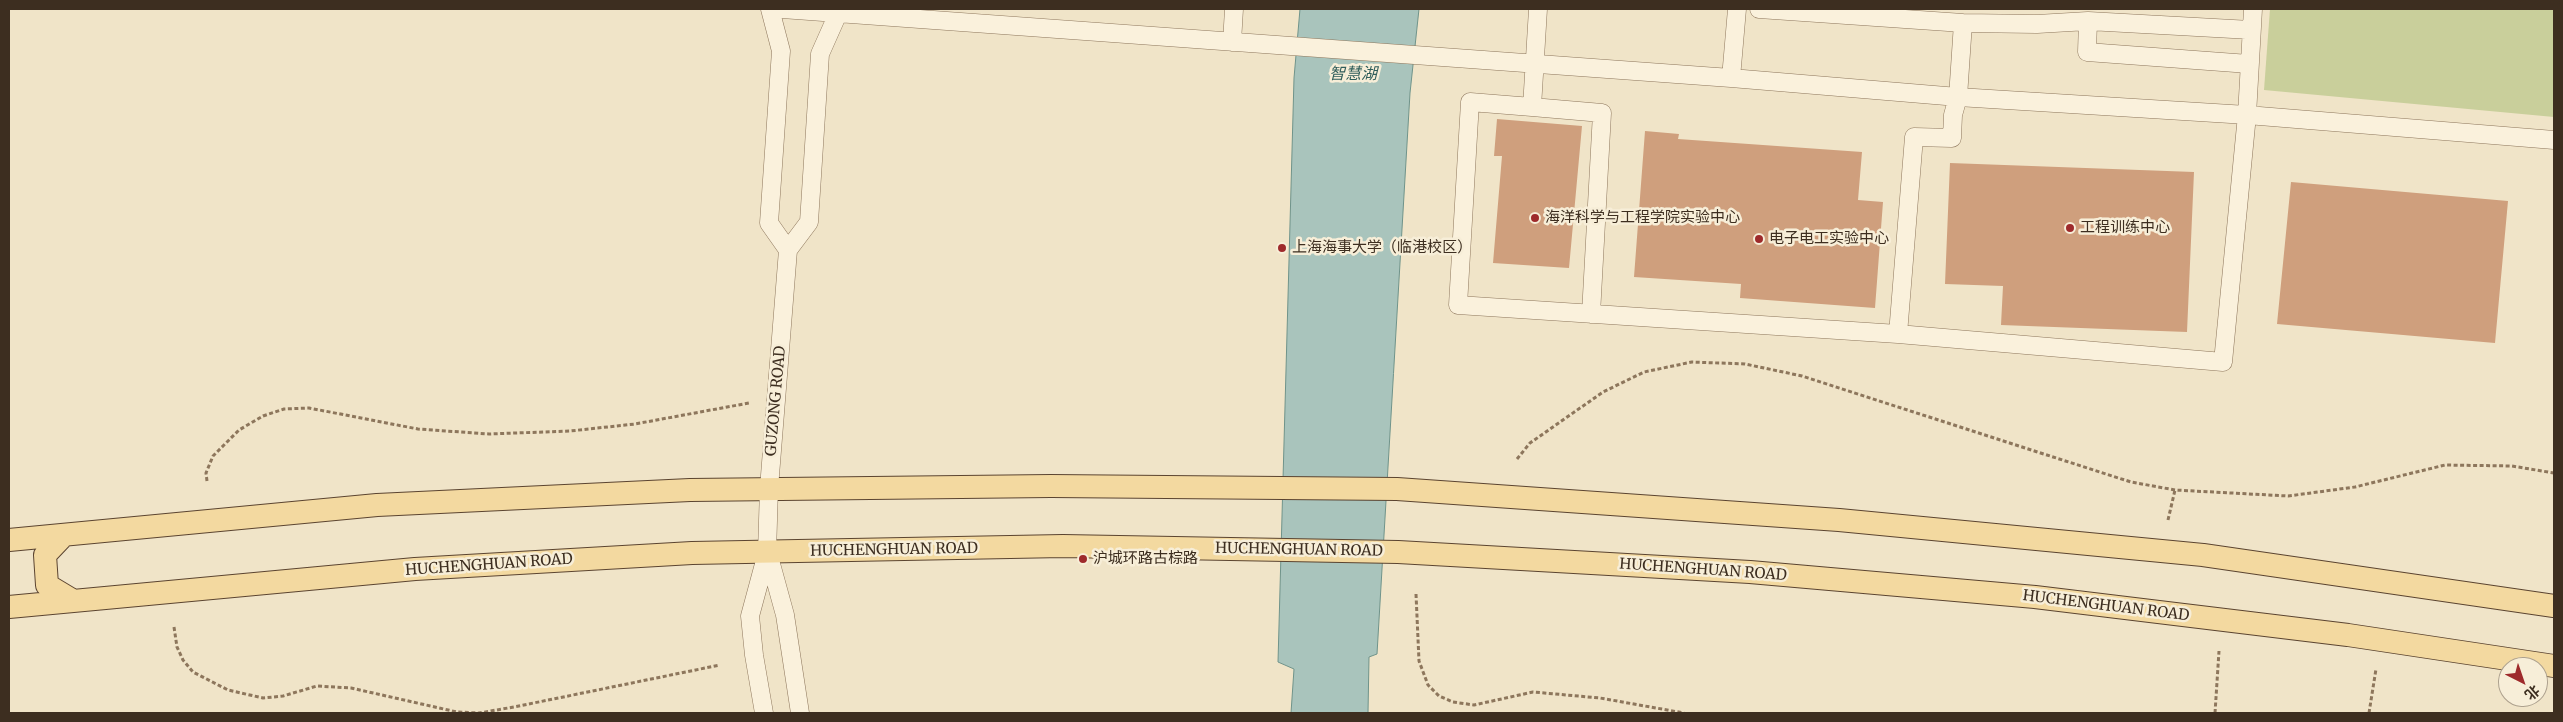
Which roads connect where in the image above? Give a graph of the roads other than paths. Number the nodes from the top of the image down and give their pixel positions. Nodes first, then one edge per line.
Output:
1 (770, 9) edge
2 (782, 9) edge
3 (1234, 9) edge
4 (1538, 9) edge
5 (1737, 9) edge
6 (1760, 9) edge
7 (2253, 9) edge
8 (840, 11) edge
9 (2038, 16) edge
10 (2088, 21) junction
11 (1963, 23) junction
12 (2251, 30) junction
13 (1232, 42) junction
14 (2249, 64) junction
15 (1536, 65) junction
16 (1731, 78) junction
17 (1958, 97) junction
18 (1532, 107) junction
19 (2247, 115) junction
20 (2554, 140) edge
21 (788, 250) junction
22 (1591, 314) junction
23 (1898, 334) junction
24 (769, 488) junction
25 (64, 535) junction
26 (9, 540) edge
27 (768, 553) junction
28 (72, 600) junction
29 (9, 606) edge
30 (2554, 606) edge
31 (2554, 666) edge
32 (764, 713) edge
33 (800, 713) edge

1 - 21 street
2 - 8 street
3 - 13 street
4 - 15 street
5 - 16 street
6 - 11 street
7 - 12 street
8 - 13 street
8 - 21 street
9 - 10 street
9 - 11 street
10 - 12 street
10 - 14 street
11 - 17 street
12 - 14 street
13 - 15 street
14 - 19 street
15 - 16 street
15 - 18 street
16 - 17 street
17 - 19 street
17 - 23 street
18 - 22 street
18 - 22 street
19 - 20 street
19 - 23 street
21 - 24 street, GUZONG ROAD
22 - 23 street
24 - 25 main road
24 - 27 street, GUZONG ROAD
24 - 30 main road
25 - 26 main road
25 - 28 main road
27 - 28 main road, HUCHENGHUAN ROAD
27 - 31 main road, HUCHENGHUAN ROAD
27 - 32 street, GUZONG ROAD
27 - 33 street, GUZONG ROAD
28 - 29 main road, HUCHENGHUAN ROAD

